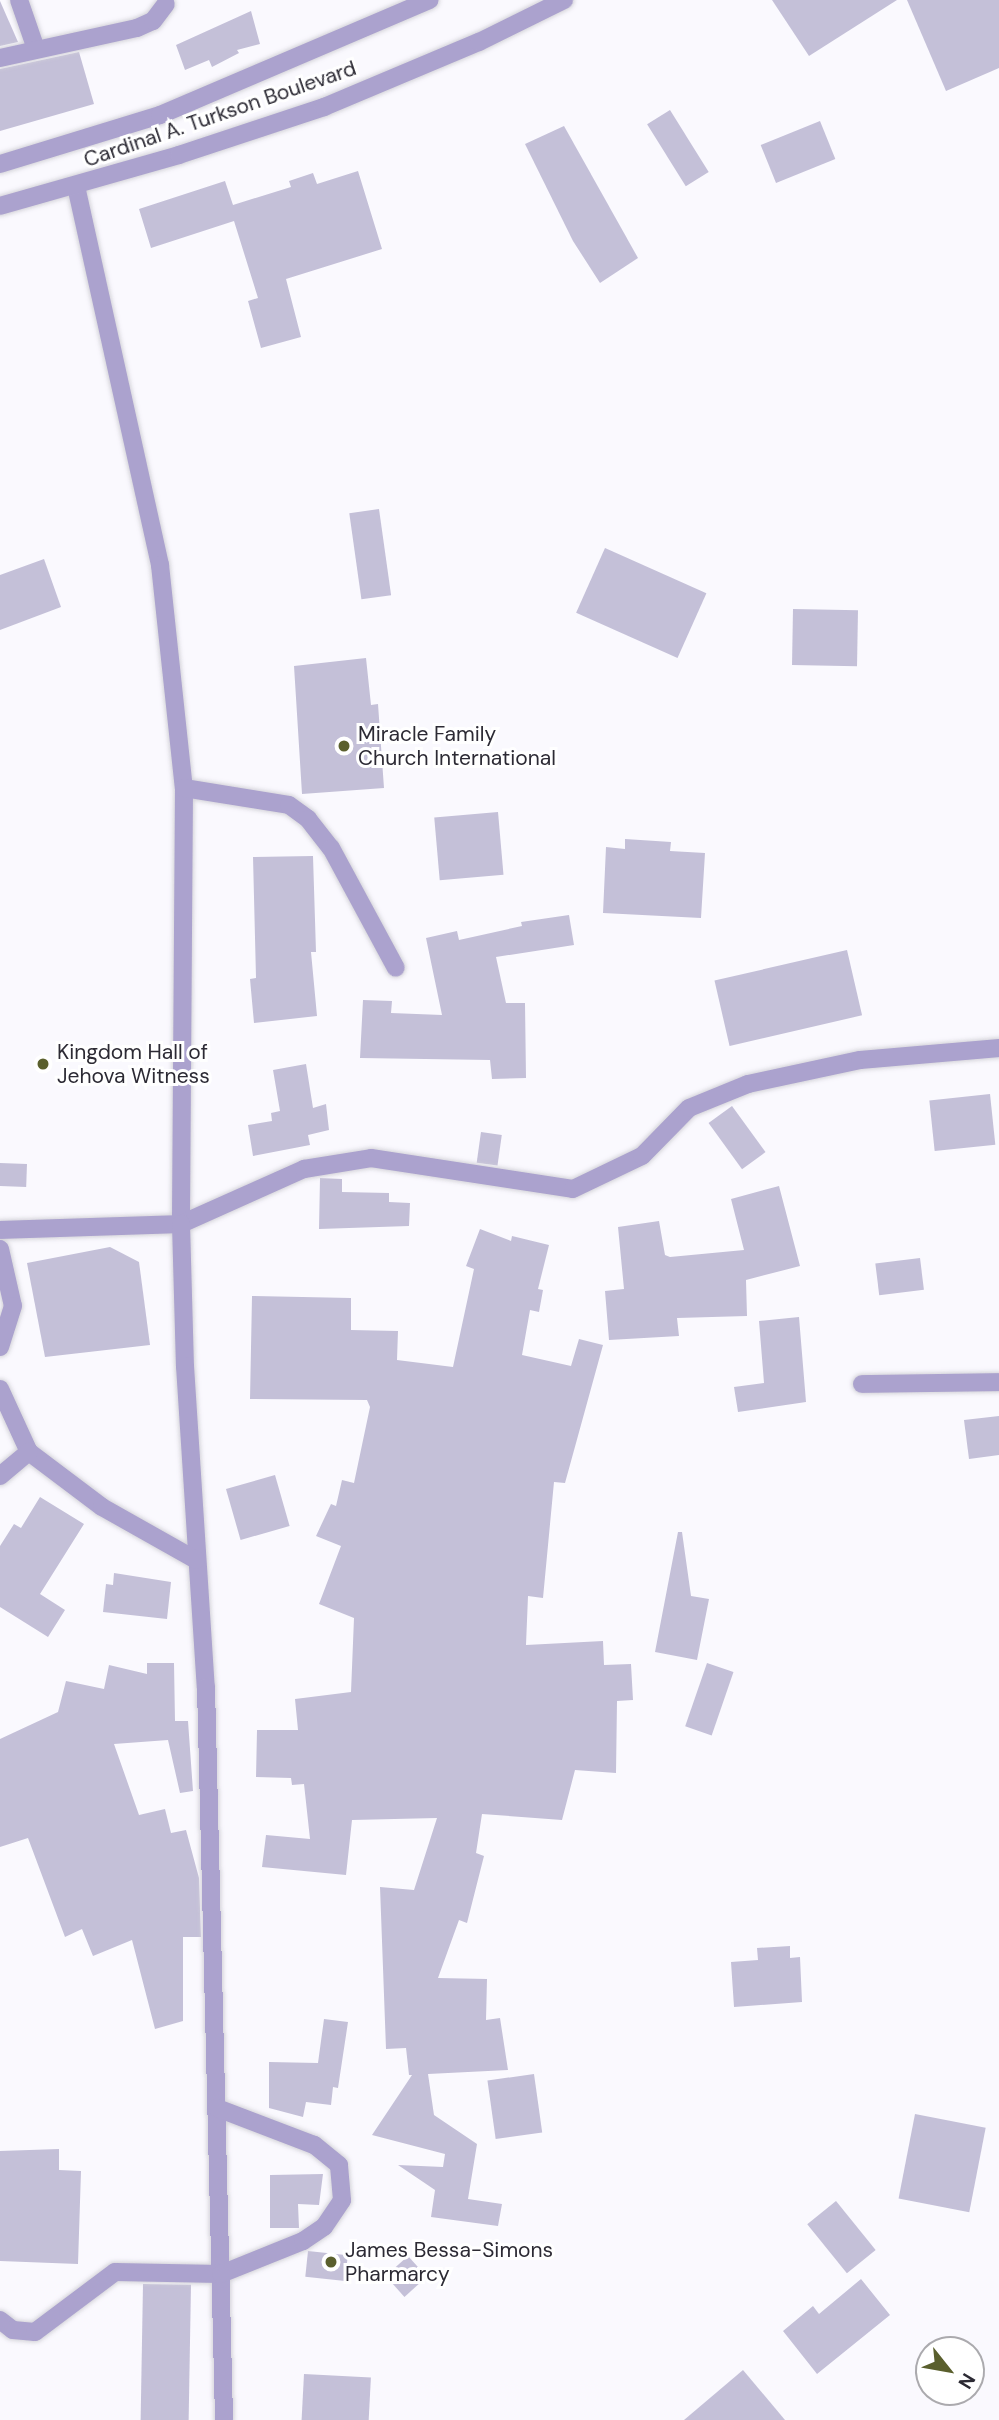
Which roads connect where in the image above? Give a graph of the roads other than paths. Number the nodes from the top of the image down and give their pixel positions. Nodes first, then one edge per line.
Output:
1 (19, 0) edge
2 (430, 0) edge
3 (564, 0) edge
4 (166, 4) dead end
5 (36, 49) junction
6 (0, 58) edge
7 (0, 164) edge
8 (76, 186) junction
9 (0, 206) edge
10 (184, 788) junction
11 (396, 968) dead end
12 (999, 1048) edge
13 (181, 1224) junction
14 (0, 1230) edge
15 (0, 1249) edge
16 (0, 1348) edge
17 (999, 1382) edge
18 (862, 1384) dead end
19 (0, 1389) edge
20 (29, 1452) junction
21 (0, 1476) edge
22 (196, 1560) junction
23 (217, 2108) junction
24 (221, 2274) junction
25 (0, 2320) edge
26 (224, 2420) edge

1 - 5 street
2 - 7 street, Cardinal A. Turkson Boulevard
3 - 8 street, Cardinal A. Turkson Boulevard
4 - 5 street
5 - 6 street
8 - 9 street, Cardinal A. Turkson Boulevard
8 - 10 street
10 - 11 street
10 - 13 street
12 - 13 street
13 - 14 street
13 - 22 street
15 - 16 street
17 - 18 street
19 - 20 street
20 - 21 street
20 - 22 street
22 - 23 street
23 - 24 street
23 - 24 street
24 - 25 street
24 - 26 street

